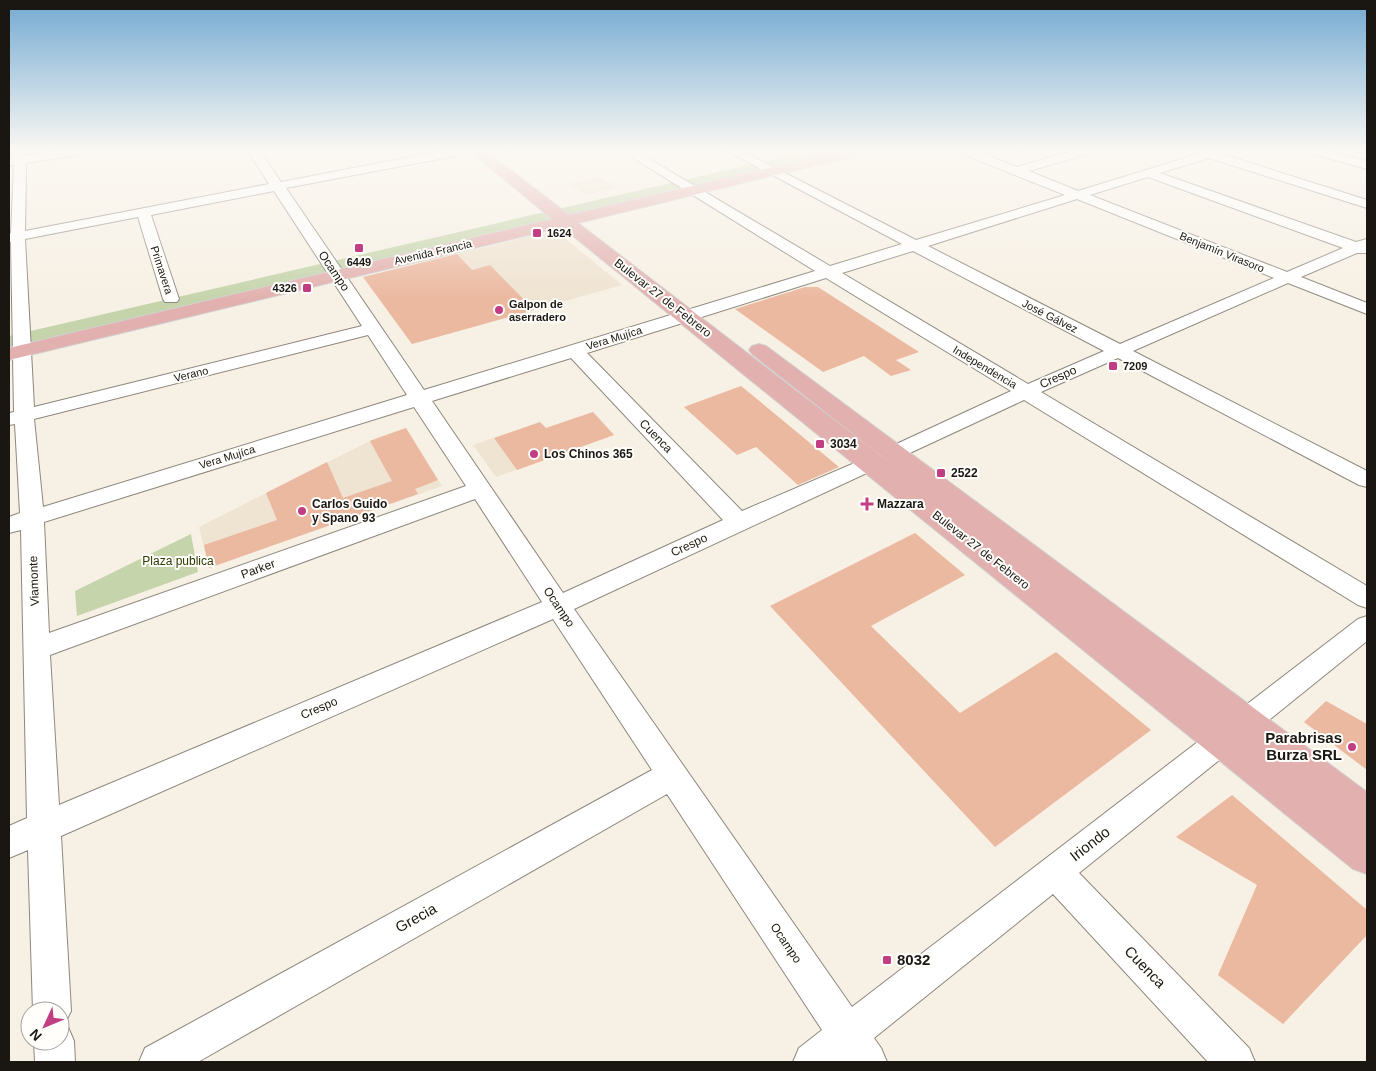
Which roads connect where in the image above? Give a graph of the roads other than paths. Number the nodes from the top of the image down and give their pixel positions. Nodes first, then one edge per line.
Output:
1 (14, 201) edge
2 (200, 201) edge
3 (288, 201) edge
4 (550, 201) edge
5 (620, 201) edge
6 (710, 201) edge
7 (830, 201) edge
8 (1058, 201) edge
9 (1092, 201) edge
10 (1229, 201) edge
11 (143, 212) junction
12 (568, 213) junction
13 (13, 237) edge
14 (914, 245) junction
15 (1364, 247) edge
16 (333, 269) junction
17 (828, 272) junction
18 (1287, 278) junction
19 (675, 286) dead end
20 (172, 299) junction
21 (694, 308) junction
22 (1367, 309) edge
23 (373, 328) junction
24 (15, 344) edge
25 (574, 350) junction
26 (1118, 351) junction
27 (1025, 392) junction
28 (420, 398) junction
29 (16, 417) edge
30 (883, 459) junction
31 (1367, 480) edge
32 (481, 489) junction
33 (20, 521) edge
34 (739, 522) junction
35 (1367, 598) edge
36 (558, 606) junction
37 (1367, 626) edge
38 (36, 649) junction
39 (1234, 731) junction
40 (673, 774) junction
41 (1367, 814) edge
42 (44, 826) junction
43 (9, 842) edge
44 (1367, 855) edge
45 (1054, 872) junction
46 (52, 1001) edge
47 (857, 1049) edge
48 (159, 1062) edge
49 (813, 1062) edge
50 (1235, 1062) edge

1 - 13 street, Viamonte
2 - 11 street
3 - 16 street, Ocampo
4 - 12 main road, Bulevar 27 de Febrero
5 - 12 main road, Avenida Francia
6 - 17 street, Independencia
7 - 14 street, José Gálvez
8 - 14 street, Vera Mujíca
9 - 18 street, Benjamín Virasoro
10 - 15 street
11 - 13 street
11 - 20 street, Primavera
12 - 16 main road, Avenida Francia
12 - 19 main road, Bulevar 27 de Febrero
12 - 21 main road, Bulevar 27 de Febrero
13 - 24 street, Viamonte
14 - 17 street, Vera Mujíca
14 - 26 street, José Gálvez
15 - 18 street, Crespo
16 - 20 main road, Avenida Francia
16 - 23 street, Ocampo
16 - 24 main road, Avenida Francia
17 - 21 street, Vera Mujíca
17 - 27 street, Independencia
18 - 22 street, Benjamín Virasoro
18 - 26 street, Crespo
20 - 24 main road, Avenida Francia
21 - 25 street, Vera Mujíca
21 - 30 main road, Bulevar 27 de Febrero
23 - 28 street, Ocampo
23 - 29 street, Verano
24 - 29 street, Viamonte
25 - 28 street, Vera Mujíca
25 - 34 street, Cuenca
26 - 27 street, Crespo
26 - 31 street, José Gálvez
27 - 30 street, Crespo
27 - 35 street, Independencia
28 - 32 street, Ocampo
28 - 33 street, Vera Mujíca
29 - 33 street, Viamonte
30 - 34 street, Crespo
30 - 39 main road, Bulevar 27 de Febrero
32 - 36 street, Ocampo
32 - 38 street, Parker
33 - 38 street, Viamonte
34 - 36 street, Crespo
36 - 40 street, Ocampo
36 - 42 street, Crespo
37 - 39 street, Iriondo
38 - 42 street, Viamonte
39 - 41 main road, Bulevar 27 de Febrero
39 - 44 main road, Bulevar 27 de Febrero
39 - 45 street, Iriondo
40 - 47 street, Ocampo
40 - 48 street, Grecia
42 - 43 street, Crespo
42 - 46 street, Viamonte
45 - 47 street, Iriondo
45 - 50 street, Cuenca
47 - 49 street, Iriondo

